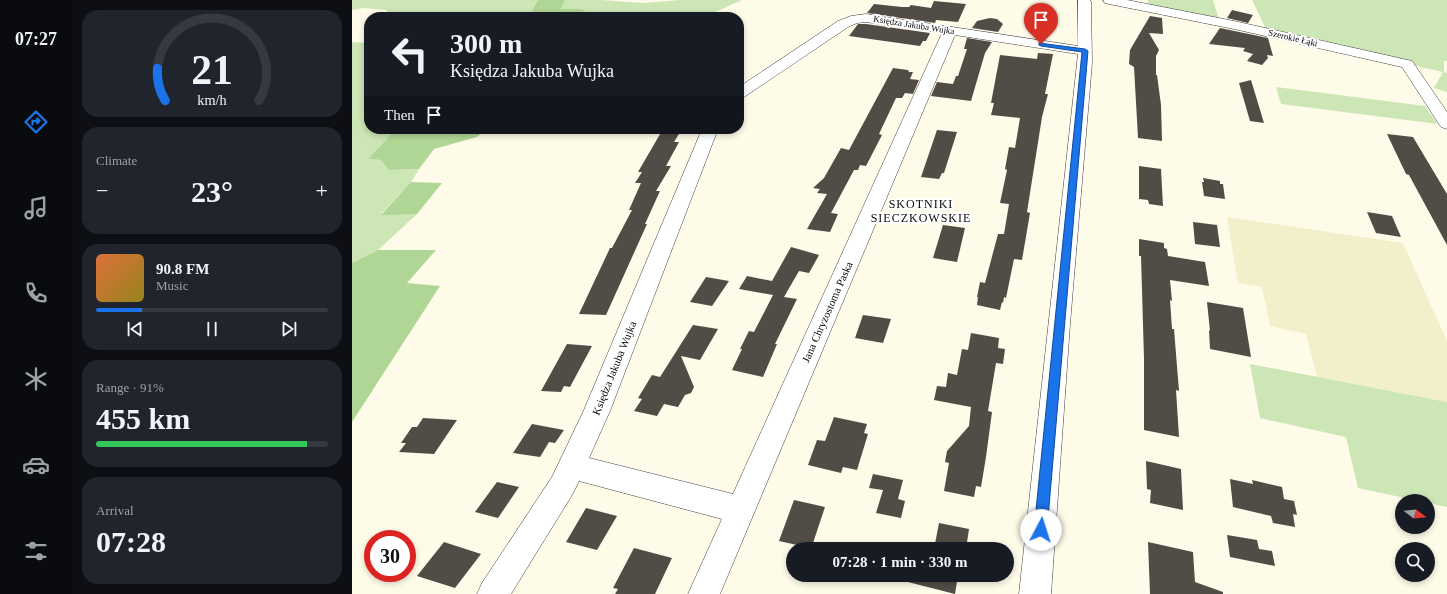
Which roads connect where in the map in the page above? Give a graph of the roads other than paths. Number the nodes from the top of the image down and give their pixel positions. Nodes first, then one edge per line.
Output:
1 (1109, 0) edge
2 (1080, 1) edge
3 (950, 31) junction
4 (1085, 51) junction
5 (744, 91) edge
6 (1447, 124) edge
7 (708, 134) edge
8 (572, 466) junction
9 (741, 510) junction
10 (493, 594) edge
11 (704, 594) edge
12 (1035, 594) edge

1 - 6 street, Szerokie Łąki
2 - 4 street
3 - 4 street, Księdza Jakuba Wujka
3 - 5 street, Księdza Jakuba Wujka
3 - 9 street, Jana Chryzostoma Paska
4 - 12 street
7 - 8 street, Księdza Jakuba Wujka
8 - 9 street
8 - 10 street, Księdza Jakuba Wujka
9 - 11 street, Jana Chryzostoma Paska

